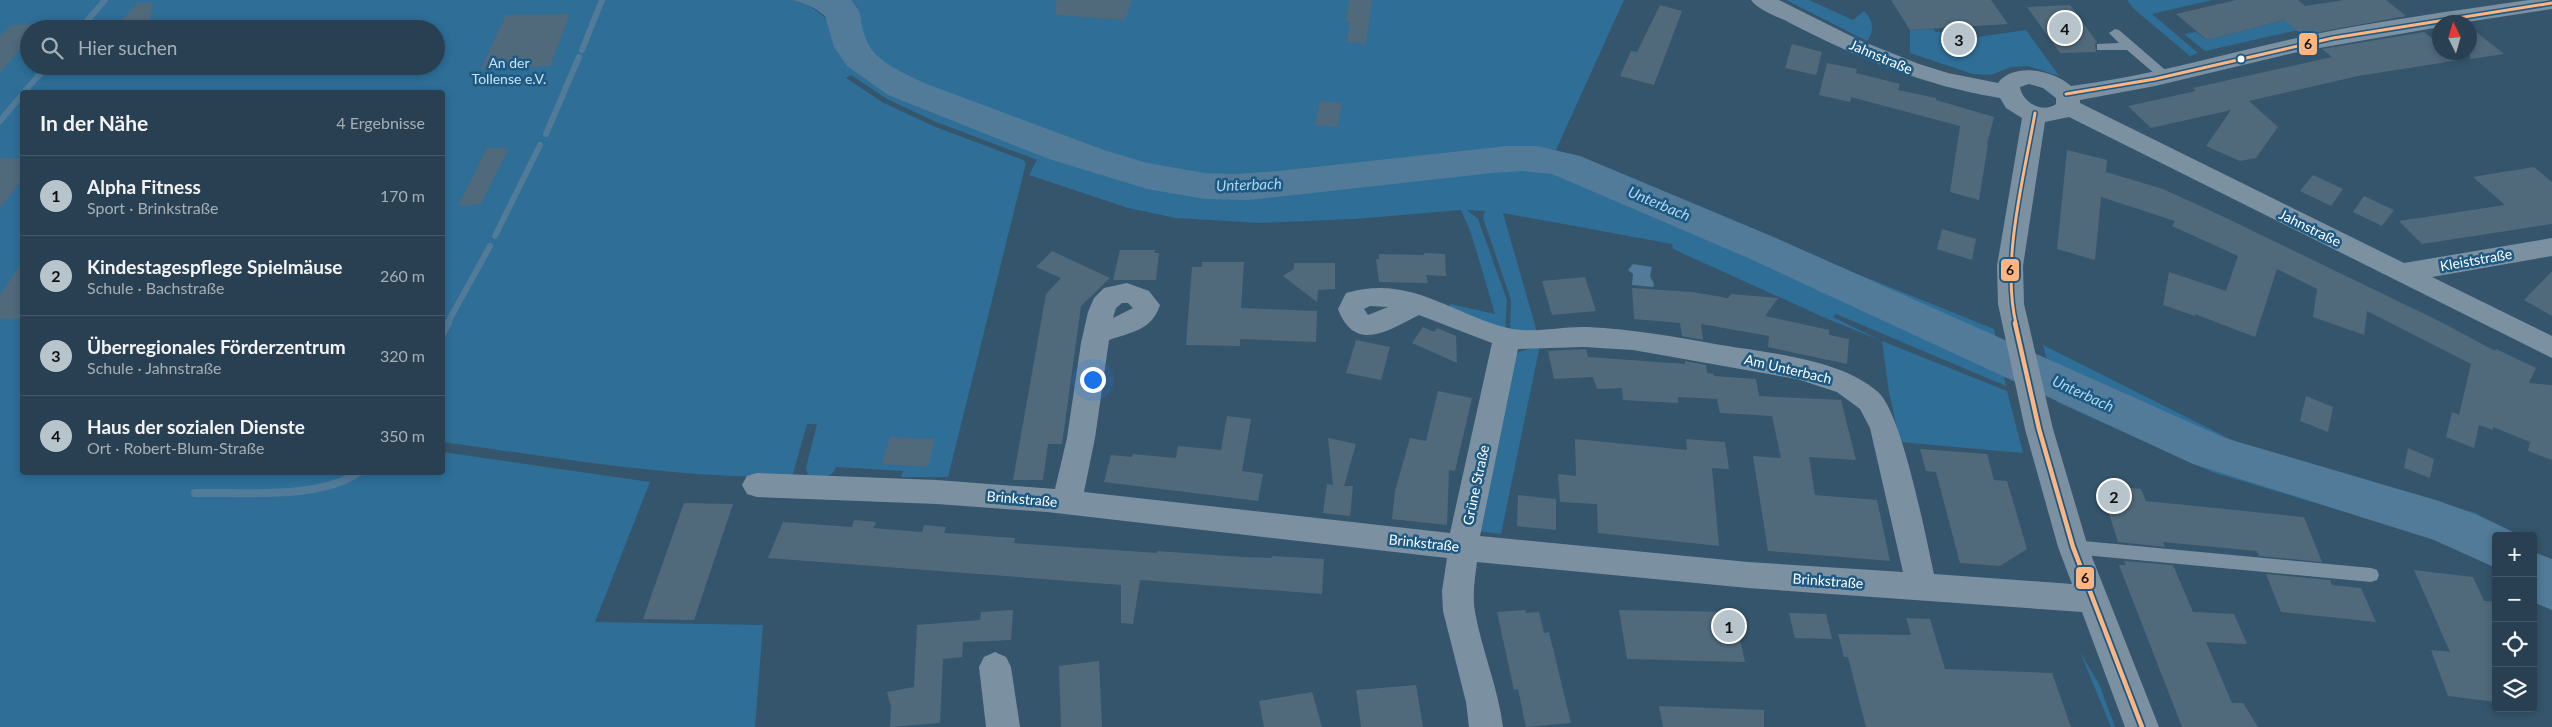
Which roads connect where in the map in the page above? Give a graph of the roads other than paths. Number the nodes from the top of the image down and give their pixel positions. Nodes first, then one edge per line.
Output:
1 (1762, 0) edge
2 (2552, 4) edge
3 (2115, 32) dead end
4 (2130, 46) junction
5 (2101, 47) dead end
6 (2166, 77) junction
7 (2008, 92) junction
8 (2067, 100) junction
9 (2035, 113) junction
10 (2552, 246) edge
11 (2401, 272) junction
12 (1417, 305) dead end
13 (1100, 333) dead end
14 (1507, 338) junction
15 (2552, 348) edge
16 (757, 484) dead end
17 (1067, 503) junction
18 (1463, 547) junction
19 (2073, 547) junction
20 (2371, 575) dead end
21 (1922, 588) junction
22 (2092, 598) junction
23 (995, 667) dead end
24 (1003, 727) edge
25 (1486, 727) edge
26 (2142, 727) edge

1 - 7 street, Jahnstraße
2 - 6 street
3 - 4 lane
4 - 5 lane
4 - 6 lane
6 - 8 street
7 - 8 street, Jahnstraße
7 - 9 street
8 - 9 street
8 - 11 street, Jahnstraße
9 - 19 street
10 - 11 street, Kleiststraße
11 - 15 street, Jahnstraße
12 - 14 street
13 - 17 street
14 - 18 street, Grüne Straße
14 - 21 street, Am Unterbach
16 - 17 street, Brinkstraße
17 - 18 street, Brinkstraße
18 - 21 street, Brinkstraße
18 - 25 street, Grüne Straße
19 - 20 lane
19 - 22 street
21 - 22 street, Brinkstraße
22 - 26 street
23 - 24 street

